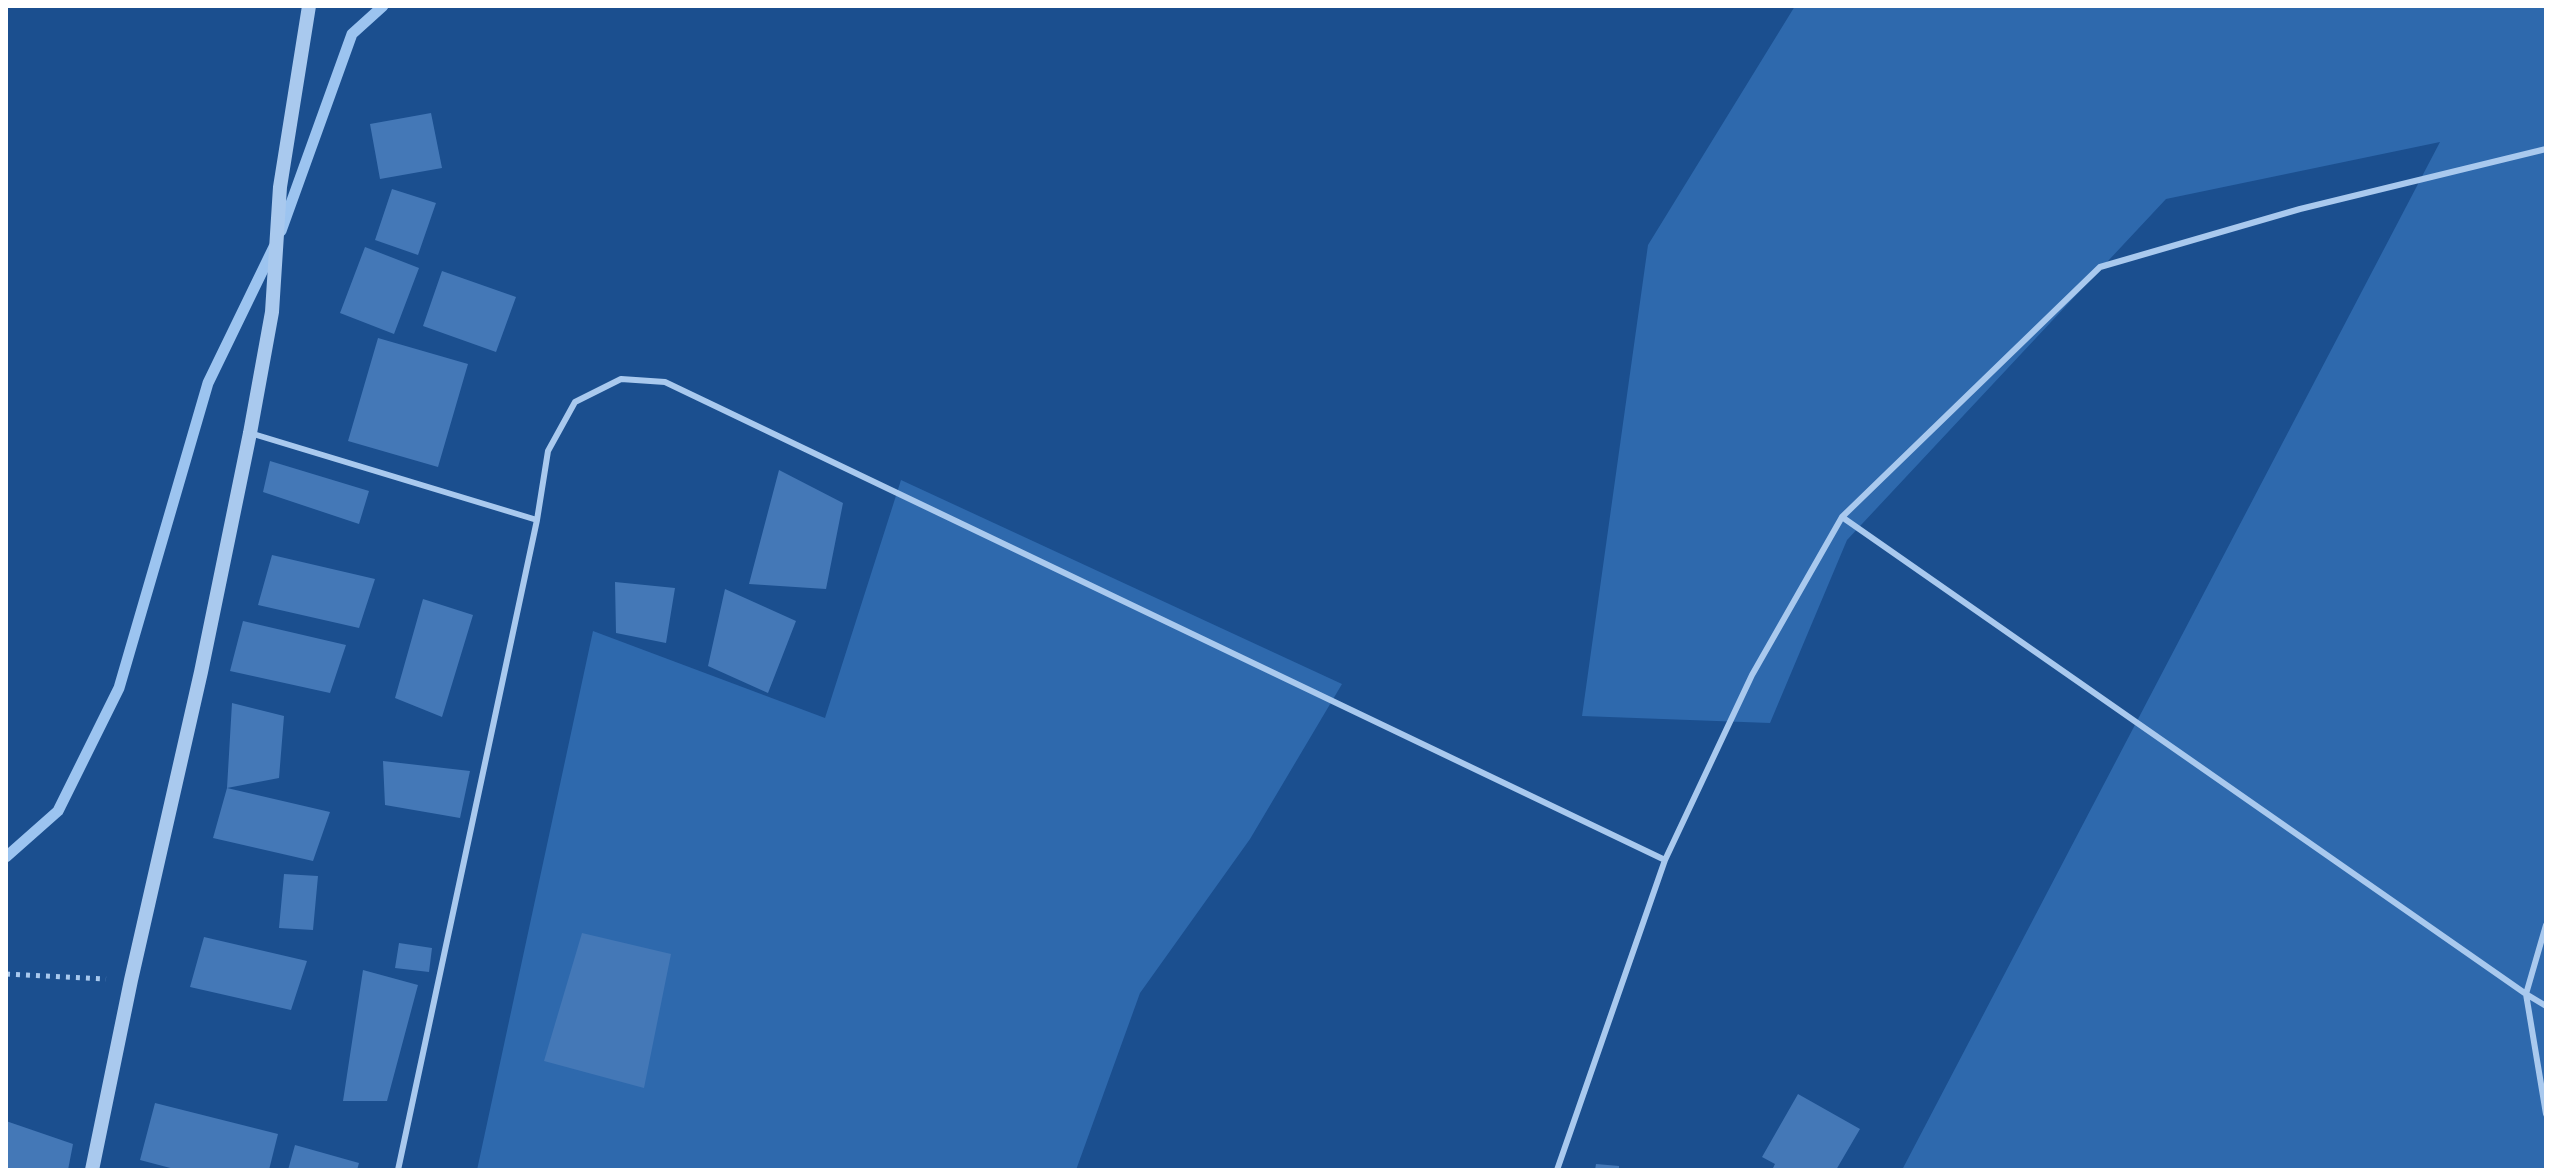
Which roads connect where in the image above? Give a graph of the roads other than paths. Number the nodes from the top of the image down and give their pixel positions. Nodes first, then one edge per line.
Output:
1 (309, 6) edge
2 (2546, 149) edge
3 (250, 433) junction
4 (1842, 517) junction
5 (537, 520) junction
6 (1665, 860) junction
7 (2546, 925) edge
8 (2526, 994) junction
9 (2546, 1006) edge
10 (2546, 1114) edge
11 (92, 1170) edge
12 (398, 1170) edge
13 (1557, 1170) edge

1 - 3 street
2 - 4 lane
3 - 5 lane
3 - 11 street
4 - 6 lane
4 - 8 lane
5 - 6 lane
5 - 12 lane
6 - 13 lane
7 - 8 lane
8 - 9 lane
8 - 10 lane

